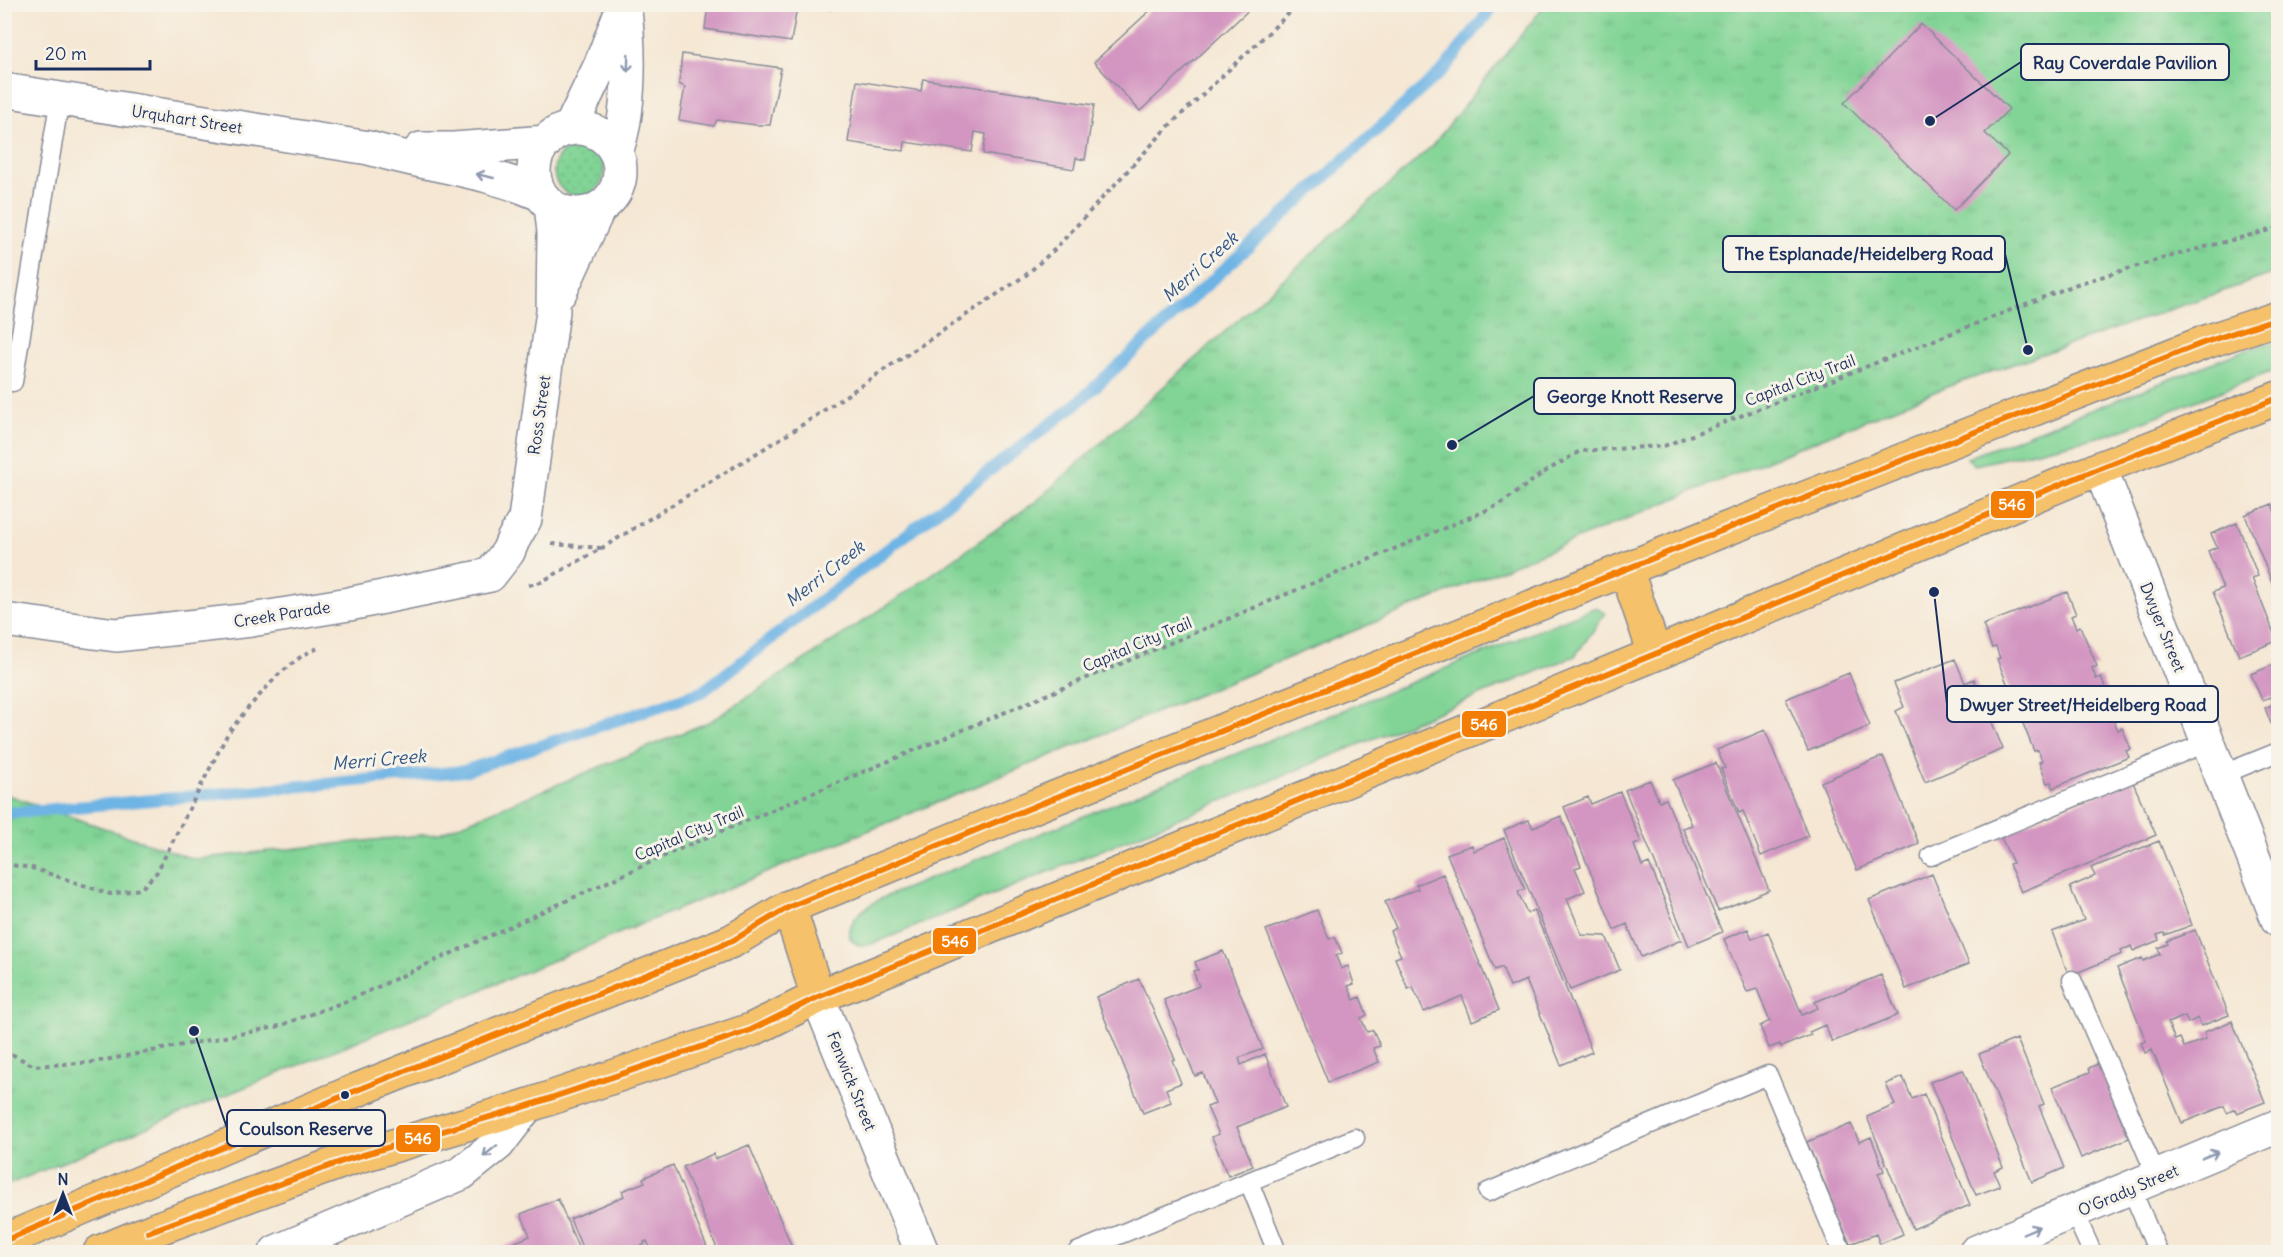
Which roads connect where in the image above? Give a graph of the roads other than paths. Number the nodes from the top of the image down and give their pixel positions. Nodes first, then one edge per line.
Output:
1 (624, 4) edge
2 (4, 90) edge
3 (60, 98) junction
4 (558, 135) junction
5 (369, 148) junction
6 (616, 152) junction
7 (545, 200) junction
8 (598, 210) junction
9 (553, 311) junction
10 (2278, 318) edge
11 (4, 381) edge
12 (2278, 398) edge
13 (2100, 468) junction
14 (519, 529) joint
15 (1626, 569) junction
16 (4, 620) edge
17 (1655, 654) junction
18 (2208, 742) junction
19 (2278, 752) edge
20 (2221, 775) junction
21 (1931, 856) dead end
22 (789, 907) junction
23 (2278, 920) edge
24 (2072, 980) dead end
25 (818, 998) junction
26 (527, 1106) junction
27 (2278, 1126) edge
28 (1355, 1138) dead end
29 (1249, 1182) junction
30 (2144, 1183) junction
31 (1488, 1192) dead end
32 (2074, 1212) junction
33 (4, 1241) edge
34 (100, 1252) edge
35 (276, 1252) edge
36 (922, 1252) edge
37 (1077, 1252) edge
38 (1277, 1252) edge
39 (1842, 1252) edge
40 (1977, 1252) edge
41 (2092, 1252) edge
42 (2158, 1252) edge

1 - 4 street
1 -> 6 street
2 - 3 street, Urquhart Street
3 - 5 street, Urquhart Street
3 - 11 lane
4 - 5 street, Urquhart Street
4 - 6 street
4 - 7 street
7 -> 5 street, Urquhart Street
6 - 8 street
7 - 8 street
7 - 9 street, Ross Street
8 - 9 street, Ross Street
9 - 14 street, Ross Street
10 - 15 main road
12 - 13 main road
13 - 17 main road
13 - 18 street, Dwyer Street
14 - 16 street, Creek Parade
15 - 17 main road
15 - 22 main road
17 - 25 main road
18 - 20 street, Dwyer Street
18 - 21 lane
19 - 20 lane
20 - 23 street, Dwyer Street
22 - 25 main road, Fenwick Street
22 - 33 main road
24 - 30 lane
25 - 26 main road
25 - 36 street, Fenwick Street
26 - 34 main road
26 -> 35 street
30 -> 27 street, O'Grady Street
28 - 29 lane
29 - 37 lane
29 - 38 lane
30 - 32 street, O'Grady Street
30 - 42 lane
31 - 39 lane
40 -> 32 street, O'Grady Street
32 - 41 lane

